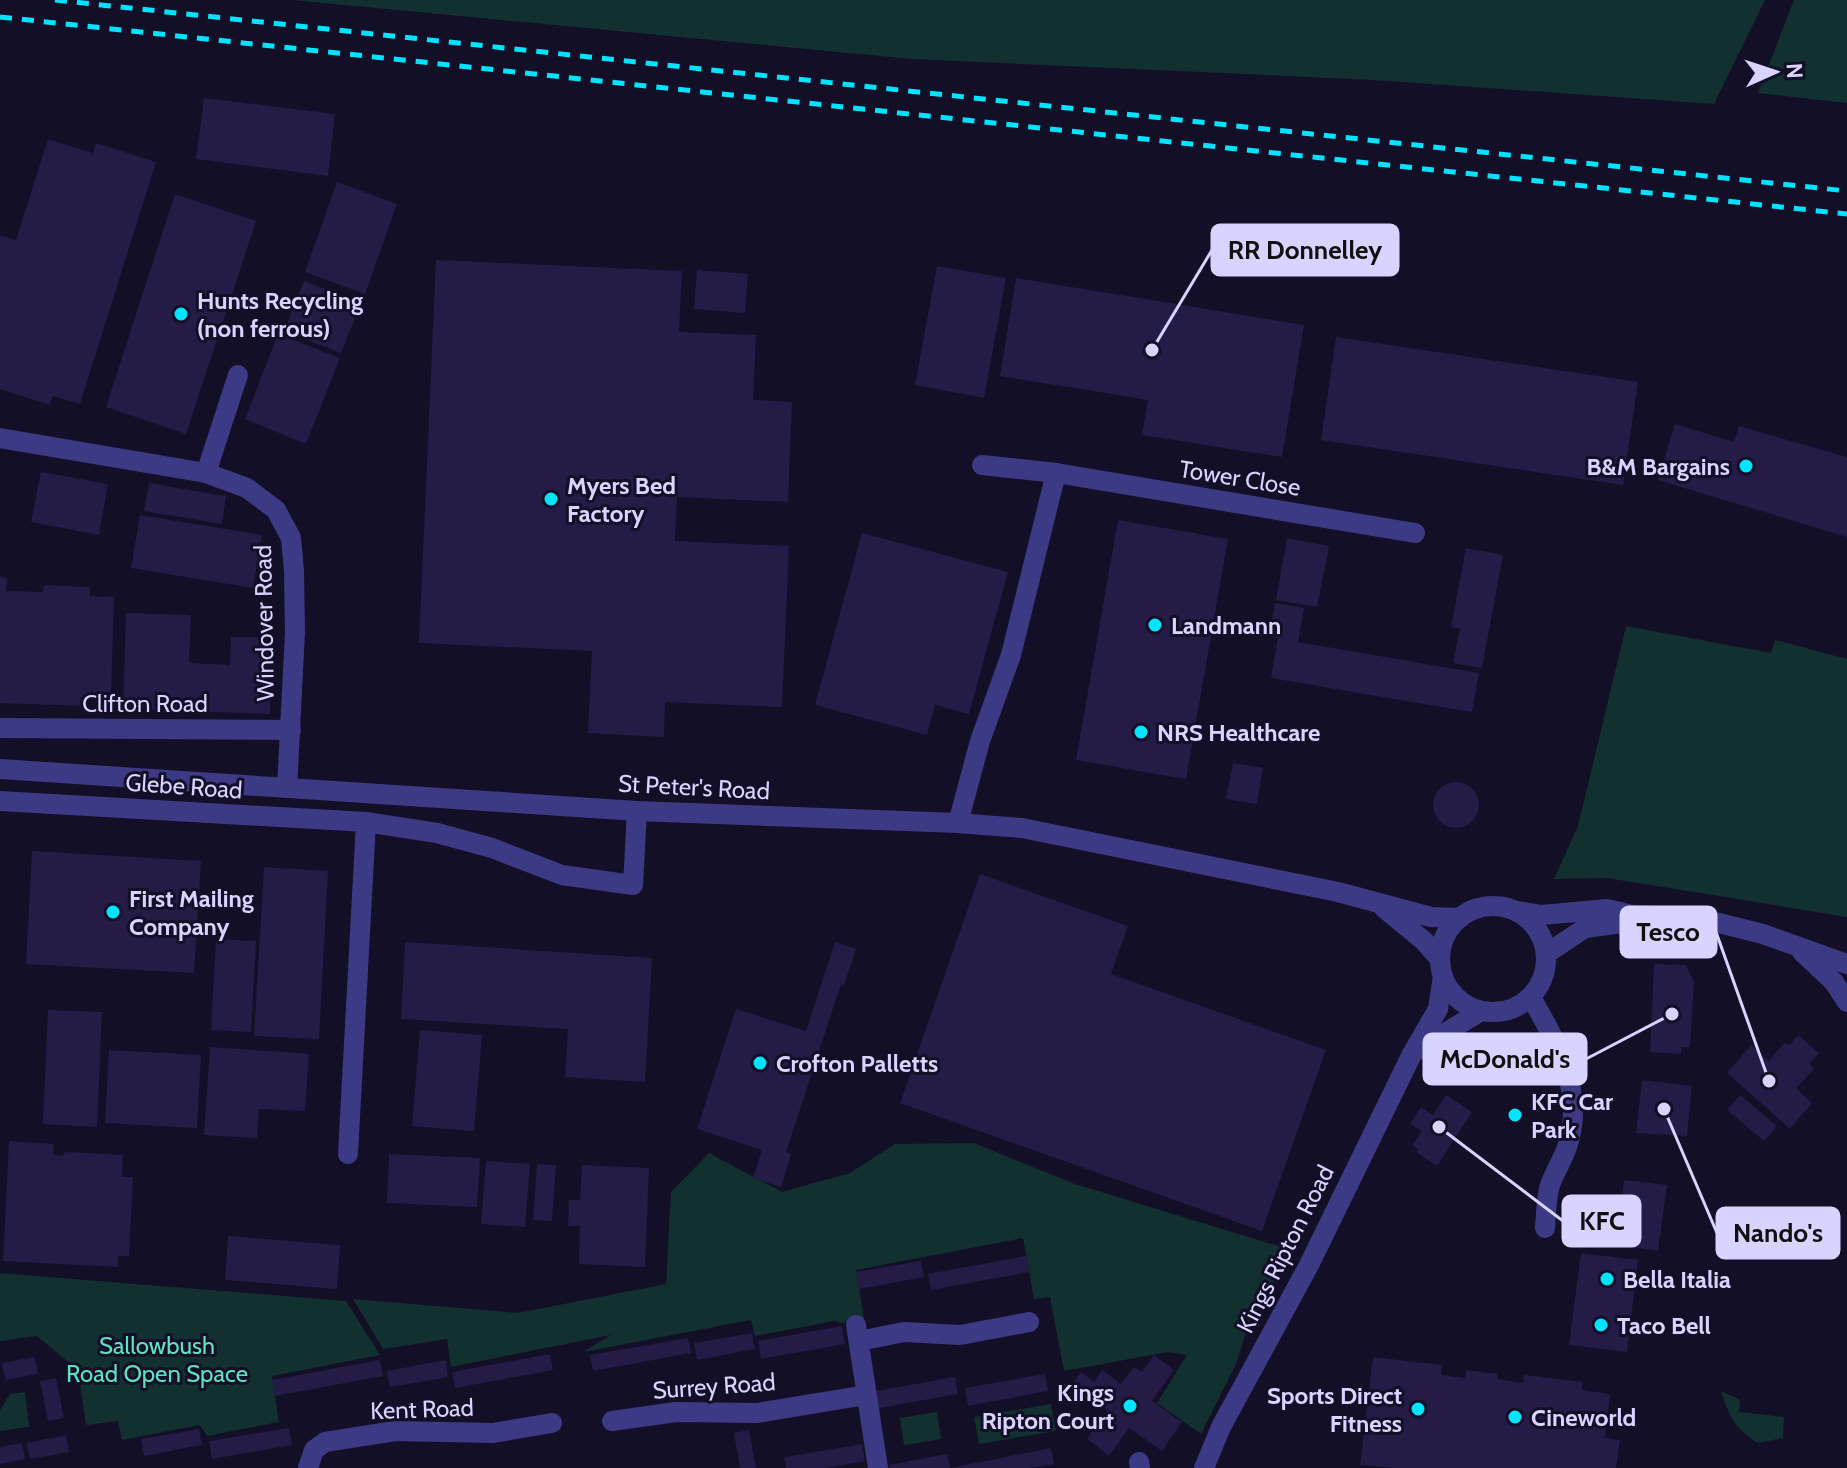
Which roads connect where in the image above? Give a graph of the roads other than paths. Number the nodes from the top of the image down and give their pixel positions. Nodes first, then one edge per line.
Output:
1 (238, 375) dead end
2 (0, 438) edge
3 (982, 465) dead end
4 (206, 473) junction
5 (1056, 473) junction
6 (1415, 533) dead end
7 (0, 728) edge
8 (291, 730) junction
9 (0, 769) edge
10 (287, 788) junction
11 (0, 801) edge
12 (637, 811) junction
13 (366, 822) junction
14 (958, 823) junction
15 (1379, 904) junction
16 (1517, 911) junction
17 (1632, 915) junction
18 (1460, 918) junction
19 (1799, 949) junction
20 (1546, 954) junction
21 (1847, 964) edge
22 (1441, 968) junction
23 (1531, 997) junction
24 (1847, 1002) edge
25 (1481, 1011) junction
26 (1412, 1054) junction
27 (348, 1154) dead end
28 (1545, 1228) dead end
29 (1029, 1322) dead end
30 (866, 1395) junction
31 (612, 1421) dead end
32 (552, 1423) dead end
33 (308, 1468) edge
34 (878, 1468) edge
35 (1204, 1468) edge

1 - 4 street
2 - 4 street, Windover Road
3 - 5 street, Tower Close
4 - 8 street, Windover Road
5 - 6 street, Tower Close
5 - 14 street
7 - 8 street, Clifton Road
8 - 10 street, Windover Road
9 - 10 street, St Peter's Road
10 - 12 street, St Peter's Road
11 - 13 street, Glebe Road
12 - 13 street, Glebe Road
12 - 14 street, St Peter's Road
13 - 27 street
14 - 15 street, St Peter's Road
15 - 18 street, St Peter's Road
15 - 22 street
16 - 17 street
16 - 18 street
16 - 20 street
17 - 19 street
17 - 20 street
18 - 22 street
19 - 21 street
19 - 24 street
20 - 23 street
22 - 25 street
22 - 26 street, Kings Ripton Road
23 - 25 street
23 - 28 street
25 - 26 street
26 - 35 street, Kings Ripton Road
29 - 30 street
30 - 31 street, Surrey Road
30 - 34 street
32 - 33 street, Kent Road

